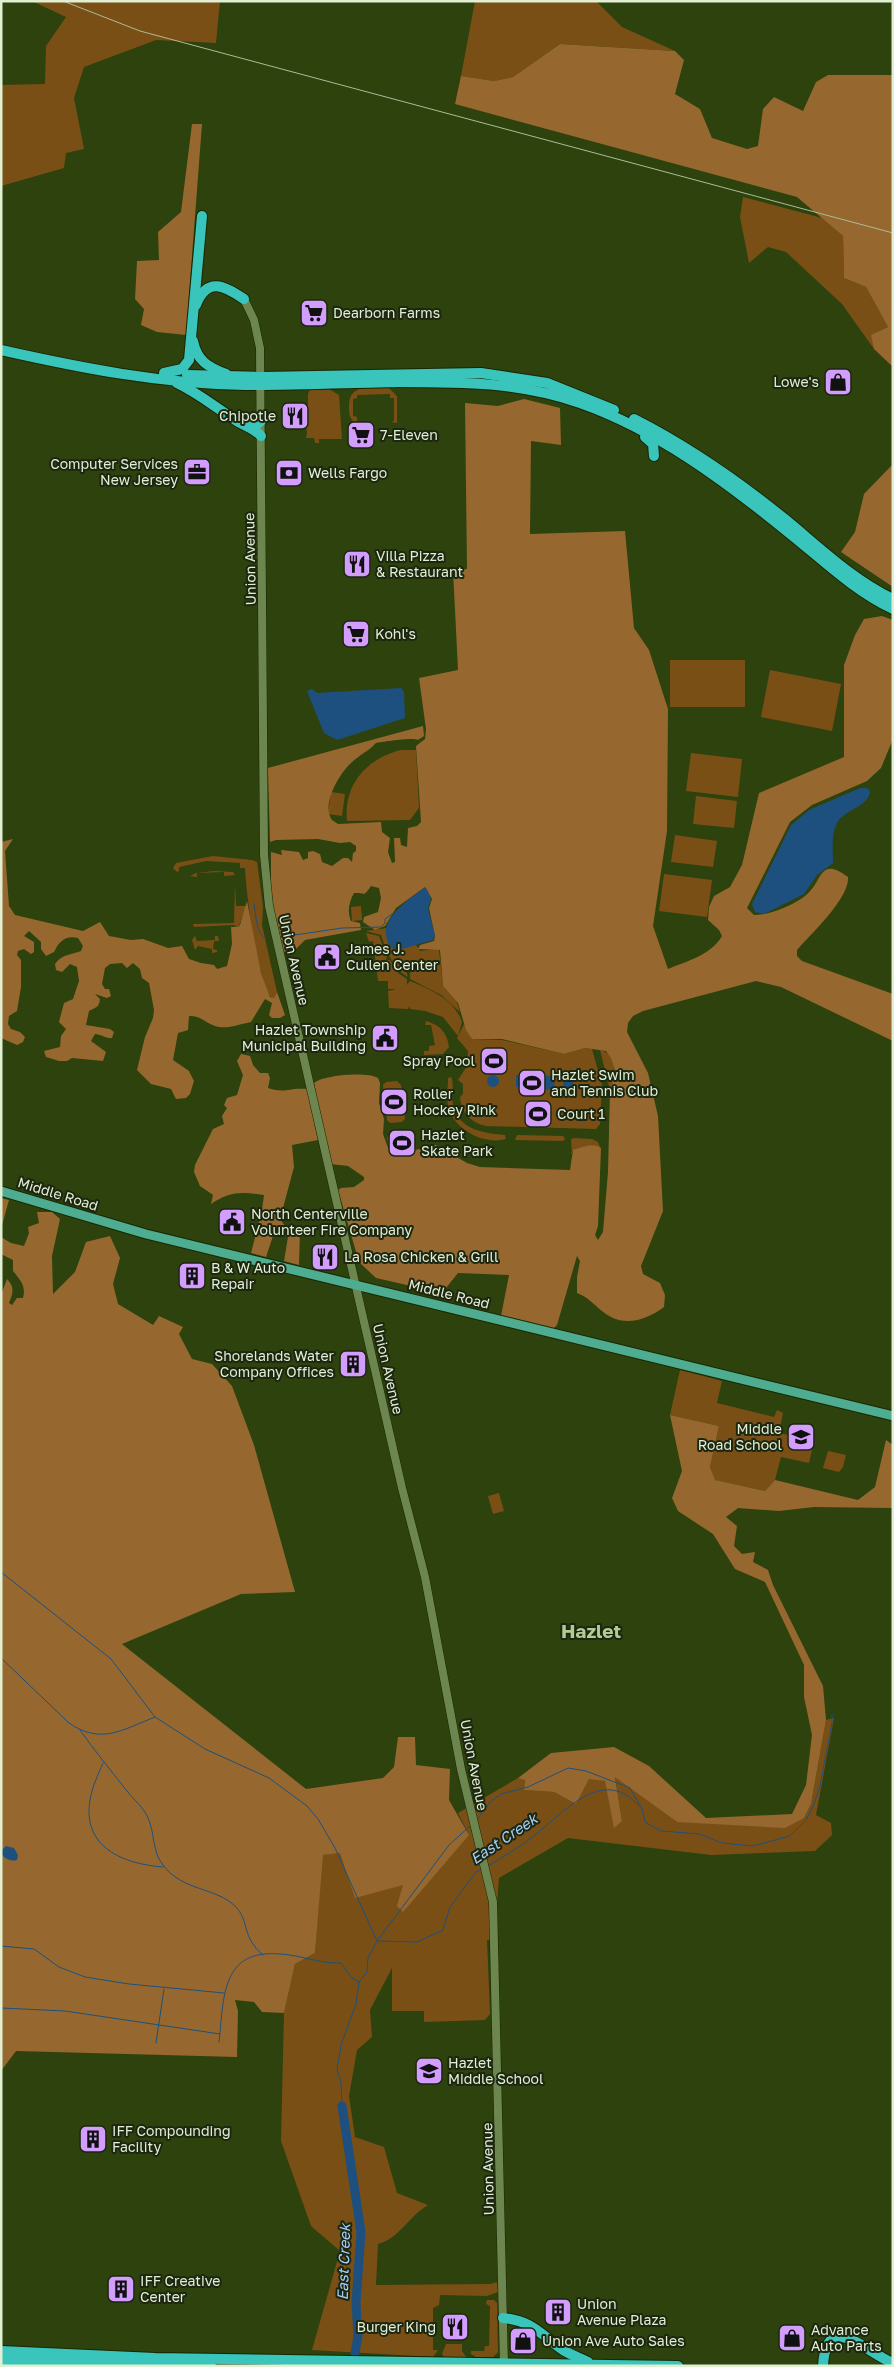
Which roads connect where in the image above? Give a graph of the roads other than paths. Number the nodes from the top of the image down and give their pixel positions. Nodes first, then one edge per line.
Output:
1 (202, 216) dead end
2 (244, 299) joint
3 (192, 316) junction
4 (191, 331) junction
5 (1, 344) edge
6 (1, 350) edge
7 (168, 377) junction
8 (234, 377) junction
9 (261, 381) junction
10 (261, 421) junction
11 (629, 424) junction
12 (247, 425) junction
13 (261, 436) junction
14 (686, 456) junction
15 (893, 600) edge
16 (893, 609) edge
17 (1, 1191) edge
18 (356, 1284) junction
19 (893, 1416) edge
20 (503, 2318) junction
21 (1, 2343) edge
22 (1, 2351) edge
23 (29, 2352) junction
24 (1, 2360) edge
25 (893, 2363) edge
26 (504, 2364) edge
27 (593, 2364) junction
28 (211, 2366) edge
29 (678, 2366) edge
30 (823, 2366) edge

1 - 3 highway
2 - 3 highway
2 - 9 street, Union Avenue
3 - 4 highway
4 - 7 highway
4 - 8 highway
5 - 7 highway
6 - 7 highway
7 - 8 highway
7 - 9 highway
7 - 12 highway
8 - 9 highway
9 - 10 street, Union Avenue
9 - 11 highway
9 - 15 highway
10 - 12 highway
10 - 13 street, Union Avenue
11 - 14 highway
11 - 14 highway
12 - 13 highway
13 - 18 street, Union Avenue
14 - 16 highway
17 - 18 main road, Middle Road
18 - 19 main road, Middle Road
18 - 20 street, Union Avenue
20 - 26 street, Union Avenue
20 - 27 highway
21 - 23 highway
22 - 23 highway
23 - 26 highway
24 - 28 highway
25 - 30 highway
26 - 27 highway
27 - 29 highway

